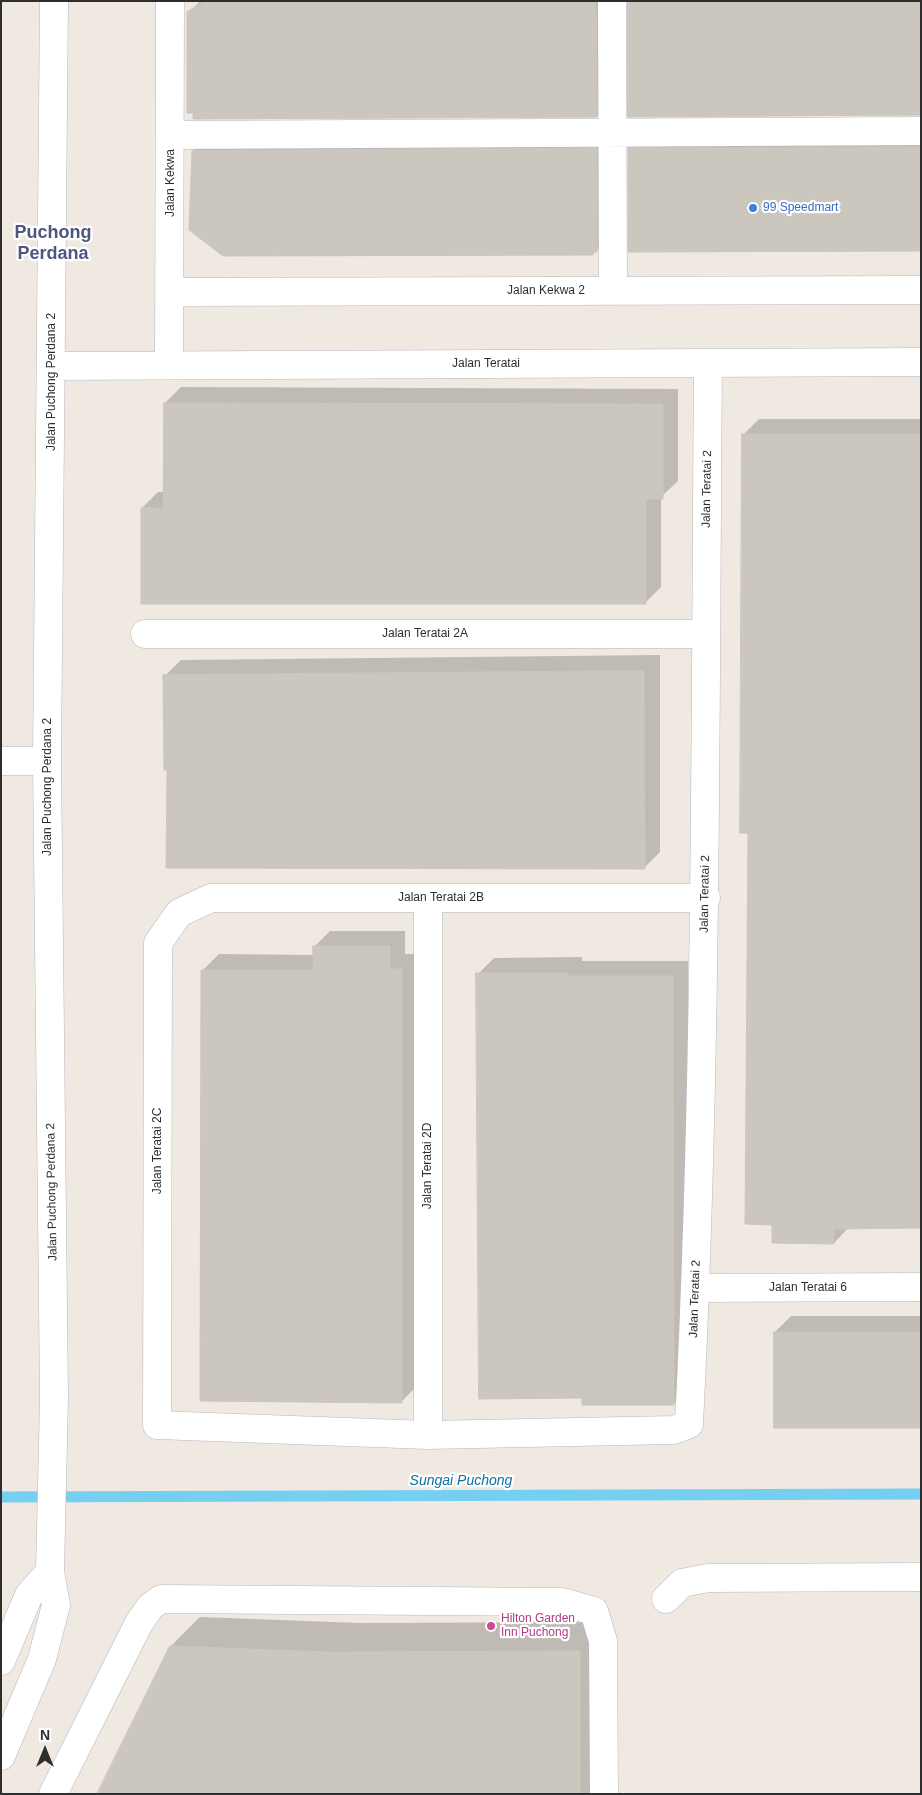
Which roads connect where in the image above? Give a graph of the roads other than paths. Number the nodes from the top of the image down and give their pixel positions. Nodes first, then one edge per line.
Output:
1 (54, 1) edge
2 (170, 1) edge
3 (612, 1) edge
4 (921, 131) edge
5 (613, 133) junction
6 (171, 135) junction
7 (921, 290) edge
8 (613, 291) junction
9 (171, 292) junction
10 (921, 362) edge
11 (708, 363) junction
12 (170, 365) junction
13 (52, 366) junction
14 (145, 634) dead end
15 (706, 634) junction
16 (1, 761) edge
17 (47, 761) junction
18 (428, 898) junction
19 (706, 898) junction
20 (179, 913) joint
21 (921, 1287) edge
22 (696, 1288) junction
23 (428, 1435) junction
24 (50, 1572) junction
25 (921, 1577) edge
26 (666, 1599) dead end
27 (1, 1661) edge
28 (1, 1756) edge
29 (53, 1794) edge
30 (604, 1794) edge

1 - 13 street, Jalan Puchong Perdana 2
2 - 6 street, Jalan Kekwa
3 - 5 street
4 - 5 street
5 - 6 street
5 - 8 street
6 - 9 street, Jalan Kekwa
7 - 8 street, Jalan Kekwa 2
8 - 9 street, Jalan Kekwa 2
9 - 12 street, Jalan Kekwa
10 - 11 street, Jalan Teratai
11 - 12 street, Jalan Teratai
11 - 15 street, Jalan Teratai 2
12 - 13 street, Jalan Teratai
13 - 17 street, Jalan Puchong Perdana 2
14 - 15 street, Jalan Teratai 2A
15 - 19 street, Jalan Teratai 2
16 - 17 street
17 - 24 street, Jalan Puchong Perdana 2
18 - 19 street, Jalan Teratai 2B
18 - 20 street, Jalan Teratai 2B
18 - 23 street, Jalan Teratai 2D
19 - 22 street, Jalan Teratai 2
20 - 23 street, Jalan Teratai 2C
21 - 22 street, Jalan Teratai 6
22 - 23 street, Jalan Teratai 2
24 - 27 street
24 - 28 street, Jalan Puchong Perdana 2
25 - 26 street
29 - 30 street

